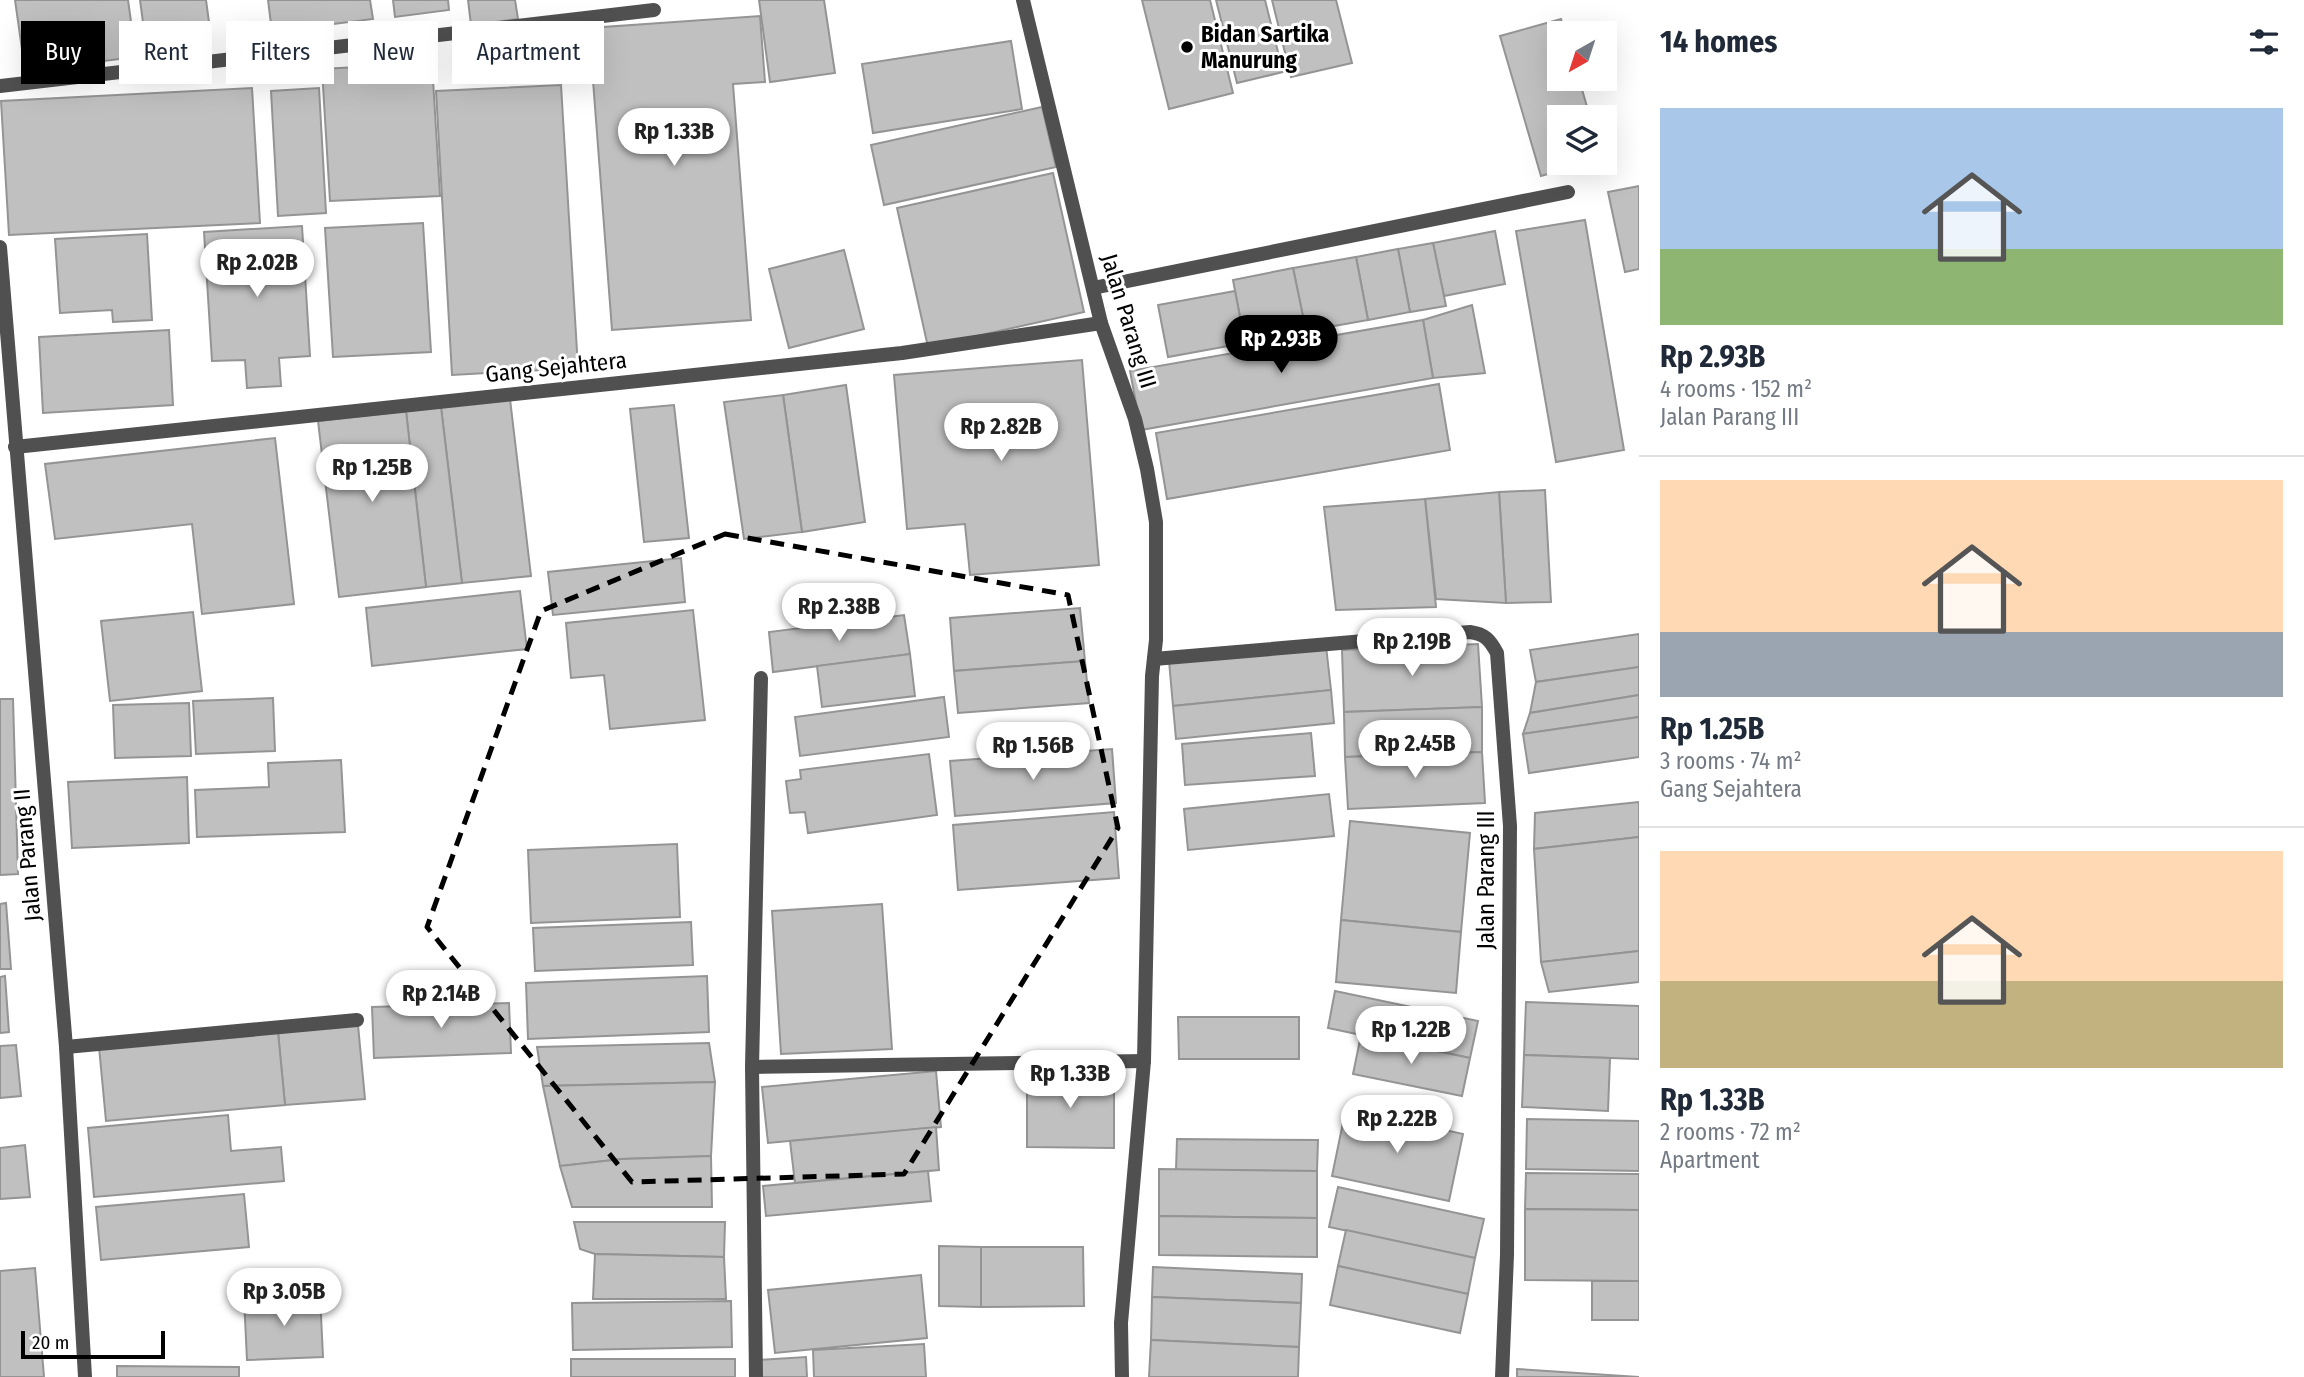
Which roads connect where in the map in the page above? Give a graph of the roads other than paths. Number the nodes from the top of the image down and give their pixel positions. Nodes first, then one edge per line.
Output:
1 (1023, 0) edge
2 (654, 10) dead end
3 (0, 86) edge
4 (1568, 192) dead end
5 (0, 247) edge
6 (1093, 288) junction
7 (1101, 323) junction
8 (15, 447) junction
9 (1154, 659) junction
10 (761, 678) dead end
11 (357, 1020) dead end
12 (66, 1047) junction
13 (1144, 1061) junction
14 (752, 1068) junction
15 (85, 1377) edge
16 (756, 1377) edge
17 (1122, 1377) edge
18 (1502, 1377) edge

1 - 6 street, Jalan Parang III
2 - 3 street
4 - 6 street
5 - 8 street, Jalan Parang II
6 - 7 street, Jalan Parang III
7 - 8 street, Gang Sejahtera
7 - 9 street, Jalan Parang III
8 - 12 street, Jalan Parang II
9 - 13 street, Jalan Parang III
9 - 18 street, Jalan Parang III
10 - 14 street
11 - 12 street
12 - 15 street, Jalan Parang II
13 - 14 street
13 - 17 street, Jalan Parang III
14 - 16 street

